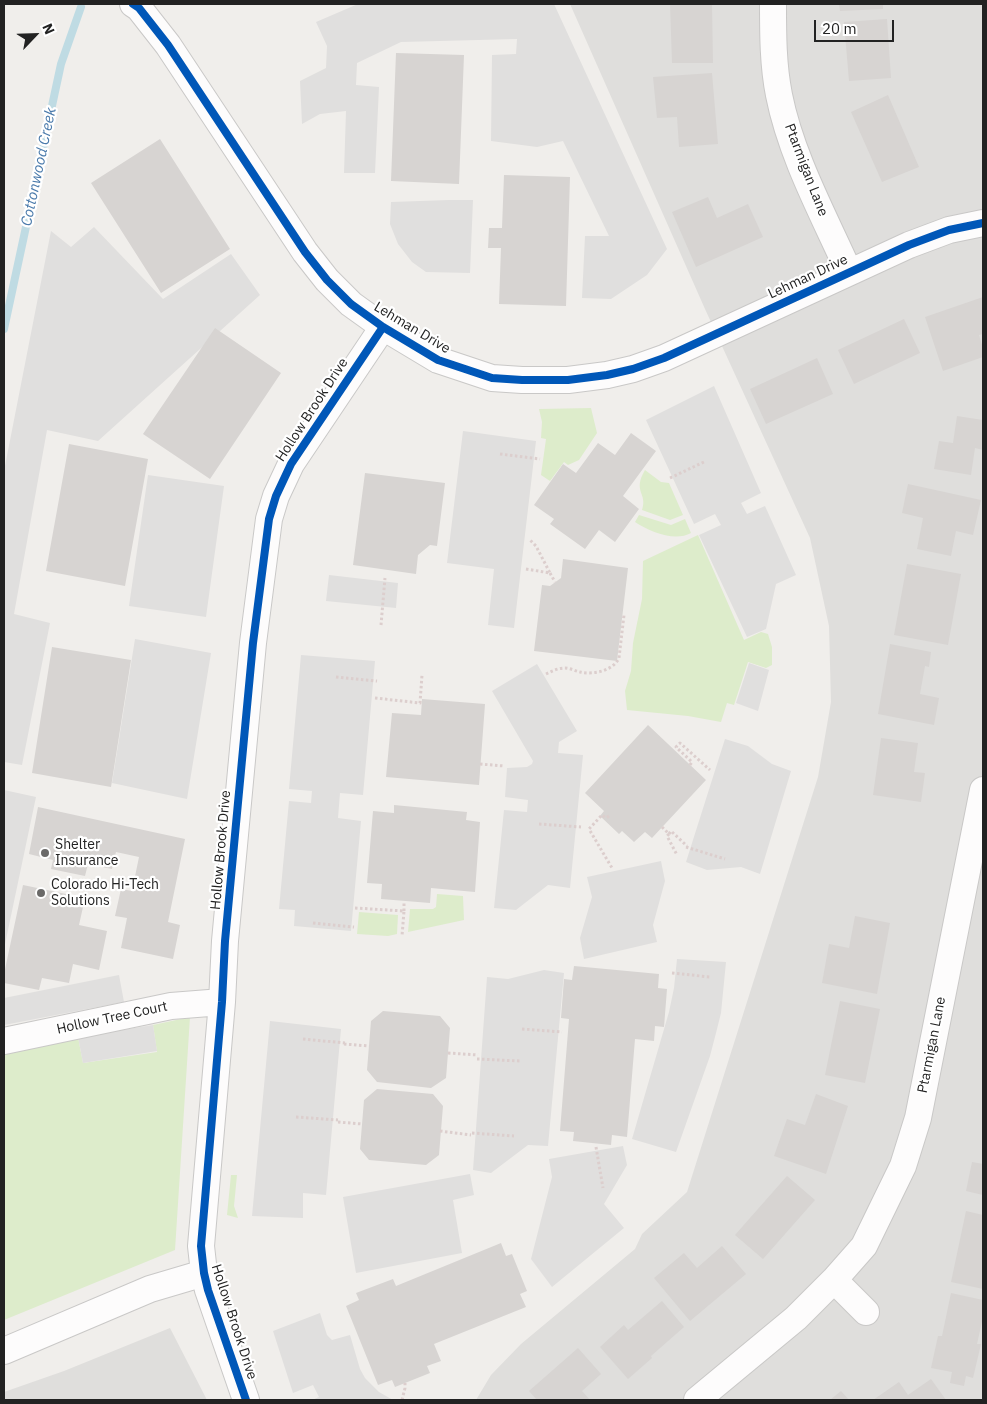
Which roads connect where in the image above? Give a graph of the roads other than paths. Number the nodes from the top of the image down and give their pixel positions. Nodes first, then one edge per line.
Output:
1 (773, 4) edge
2 (138, 5) edge
3 (983, 223) edge
4 (849, 272) junction
5 (383, 327) junction
6 (983, 790) edge
7 (222, 1002) junction
8 (4, 1041) edge
9 (204, 1273) junction
10 (834, 1280) junction
11 (866, 1312) dead end
12 (4, 1351) edge
13 (246, 1400) edge
14 (697, 1400) edge

1 - 4 street, Ptarmigan Lane
2 - 5 street, Lehman Drive
3 - 4 street, Lehman Drive
4 - 5 street, Lehman Drive
5 - 7 street, Hollow Brook Drive
6 - 10 street, Ptarmigan Lane
7 - 8 street, Hollow Tree Court
7 - 9 street, Hollow Brook Drive
9 - 12 street
9 - 13 street, Hollow Brook Drive
10 - 11 street
10 - 14 street, Ptarmigan Lane

